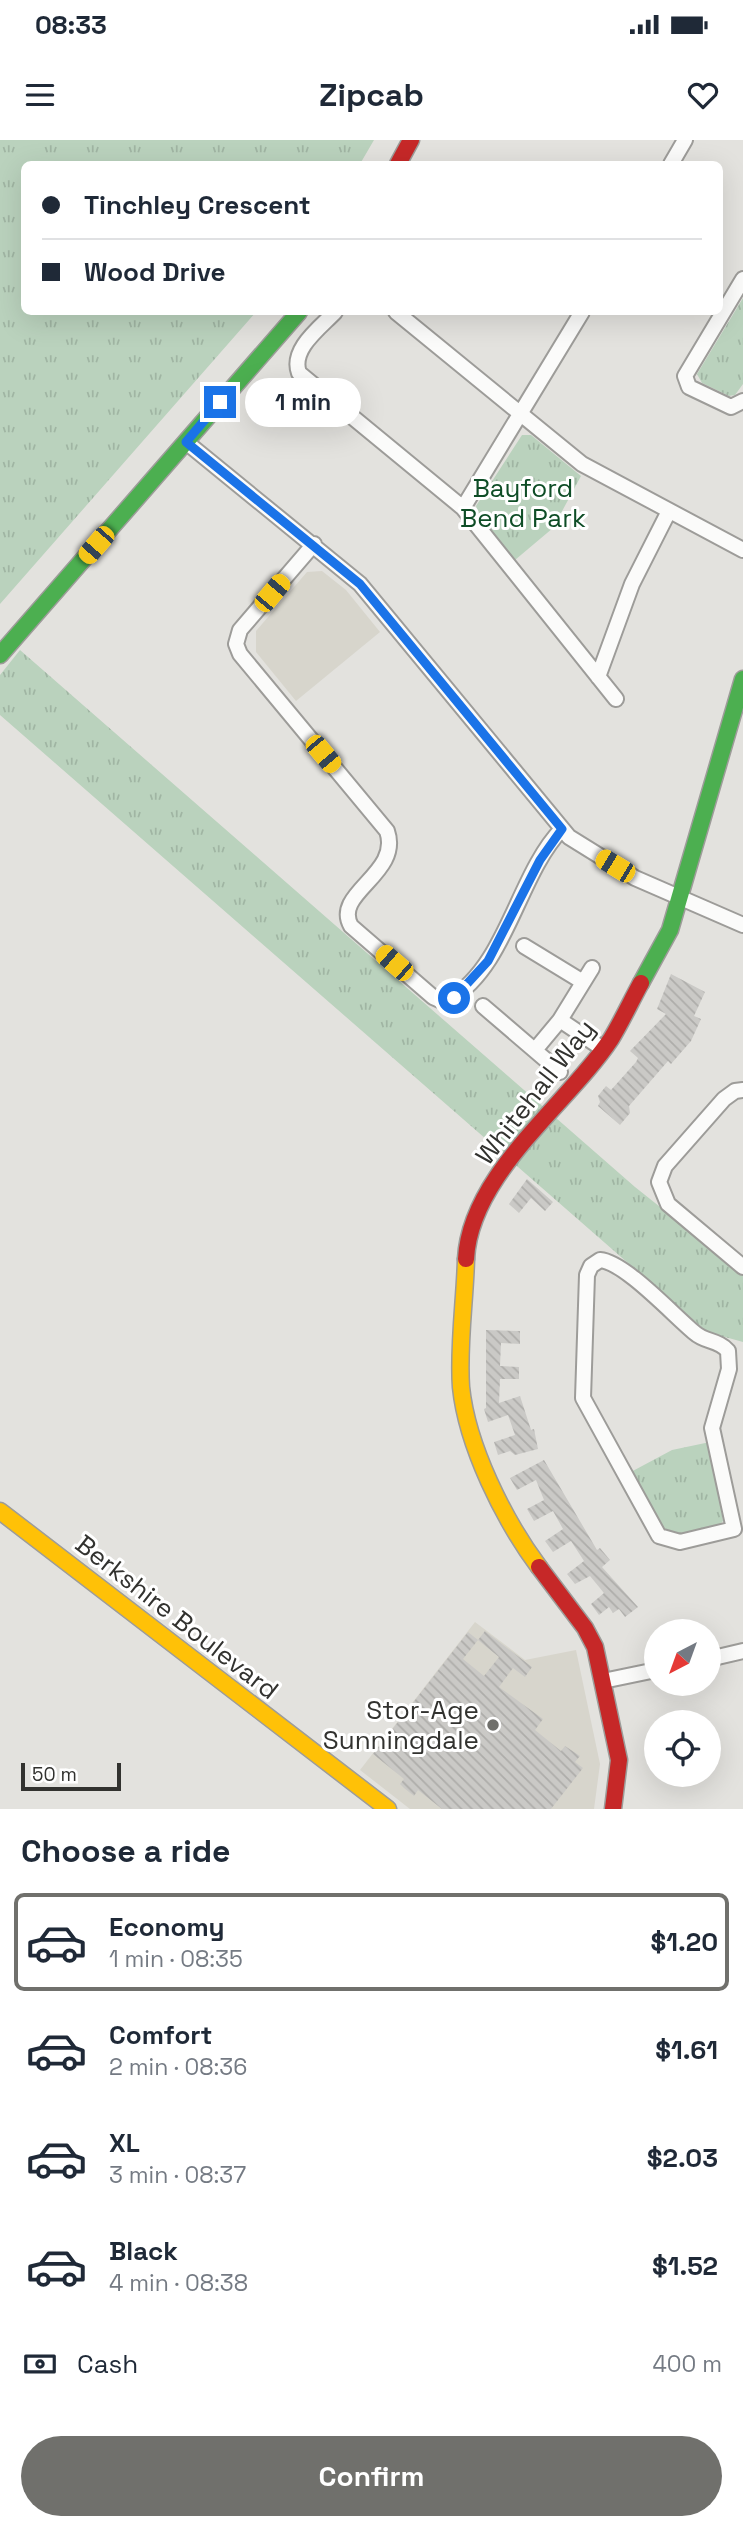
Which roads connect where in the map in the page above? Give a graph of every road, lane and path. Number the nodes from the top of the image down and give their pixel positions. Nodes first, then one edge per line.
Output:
1 (411, 140) edge
2 (685, 140) edge
3 (400, 161) edge
4 (673, 161) edge
5 (743, 279) edge
6 (723, 312) edge
7 (296, 315) edge
8 (332, 315) edge
9 (400, 315) edge
10 (578, 315) edge
11 (721, 315) edge
12 (743, 401) edge
13 (521, 414) junction
14 (186, 442) junction
15 (463, 508) junction
16 (669, 511) junction
17 (314, 544) junction
18 (743, 550) edge
19 (0, 654) edge
20 (598, 677) junction
21 (743, 679) edge
22 (616, 699) dead end
23 (562, 829) junction
24 (680, 895) junction
25 (743, 925) edge
26 (524, 946) dead end
27 (592, 968) dead end
28 (583, 982) junction
29 (483, 1006) dead end
30 (560, 1020) junction
31 (603, 1049) junction
32 (535, 1050) junction
33 (560, 1072) dead end
34 (743, 1090) edge
35 (743, 1267) edge
36 (0, 1511) edge
37 (738, 1528) edge
38 (743, 1651) edge
39 (721, 1656) edge
40 (644, 1672) edge
41 (603, 1681) junction
42 (323, 1762) junction
43 (373, 1809) edge
44 (388, 1809) edge
45 (613, 1809) edge

1 - 3 street
2 - 4 street
5 - 6 street
7 - 14 street
8 - 15 street
9 - 13 street
10 - 13 street
11 - 12 street
13 - 15 street
13 - 16 street
14 - 17 street
14 - 19 street
15 - 20 street
16 - 18 street
16 - 20 street
17 - 23 street
17 - 23 street
20 - 22 street
21 - 24 street, Whitehall Way
23 - 24 street
24 - 25 street
24 - 31 street, Whitehall Way
26 - 28 street
27 - 28 street
28 - 30 street
29 - 32 street
30 - 31 street
30 - 32 street
31 - 41 street, Whitehall Way
32 - 33 street
34 - 35 street
36 - 42 street, Berkshire Boulevard
37 - 37 street
38 - 39 street
40 - 41 street
41 - 45 street, Whitehall Way
42 - 43 street, Berkshire Boulevard
42 - 44 street, Berkshire Boulevard

